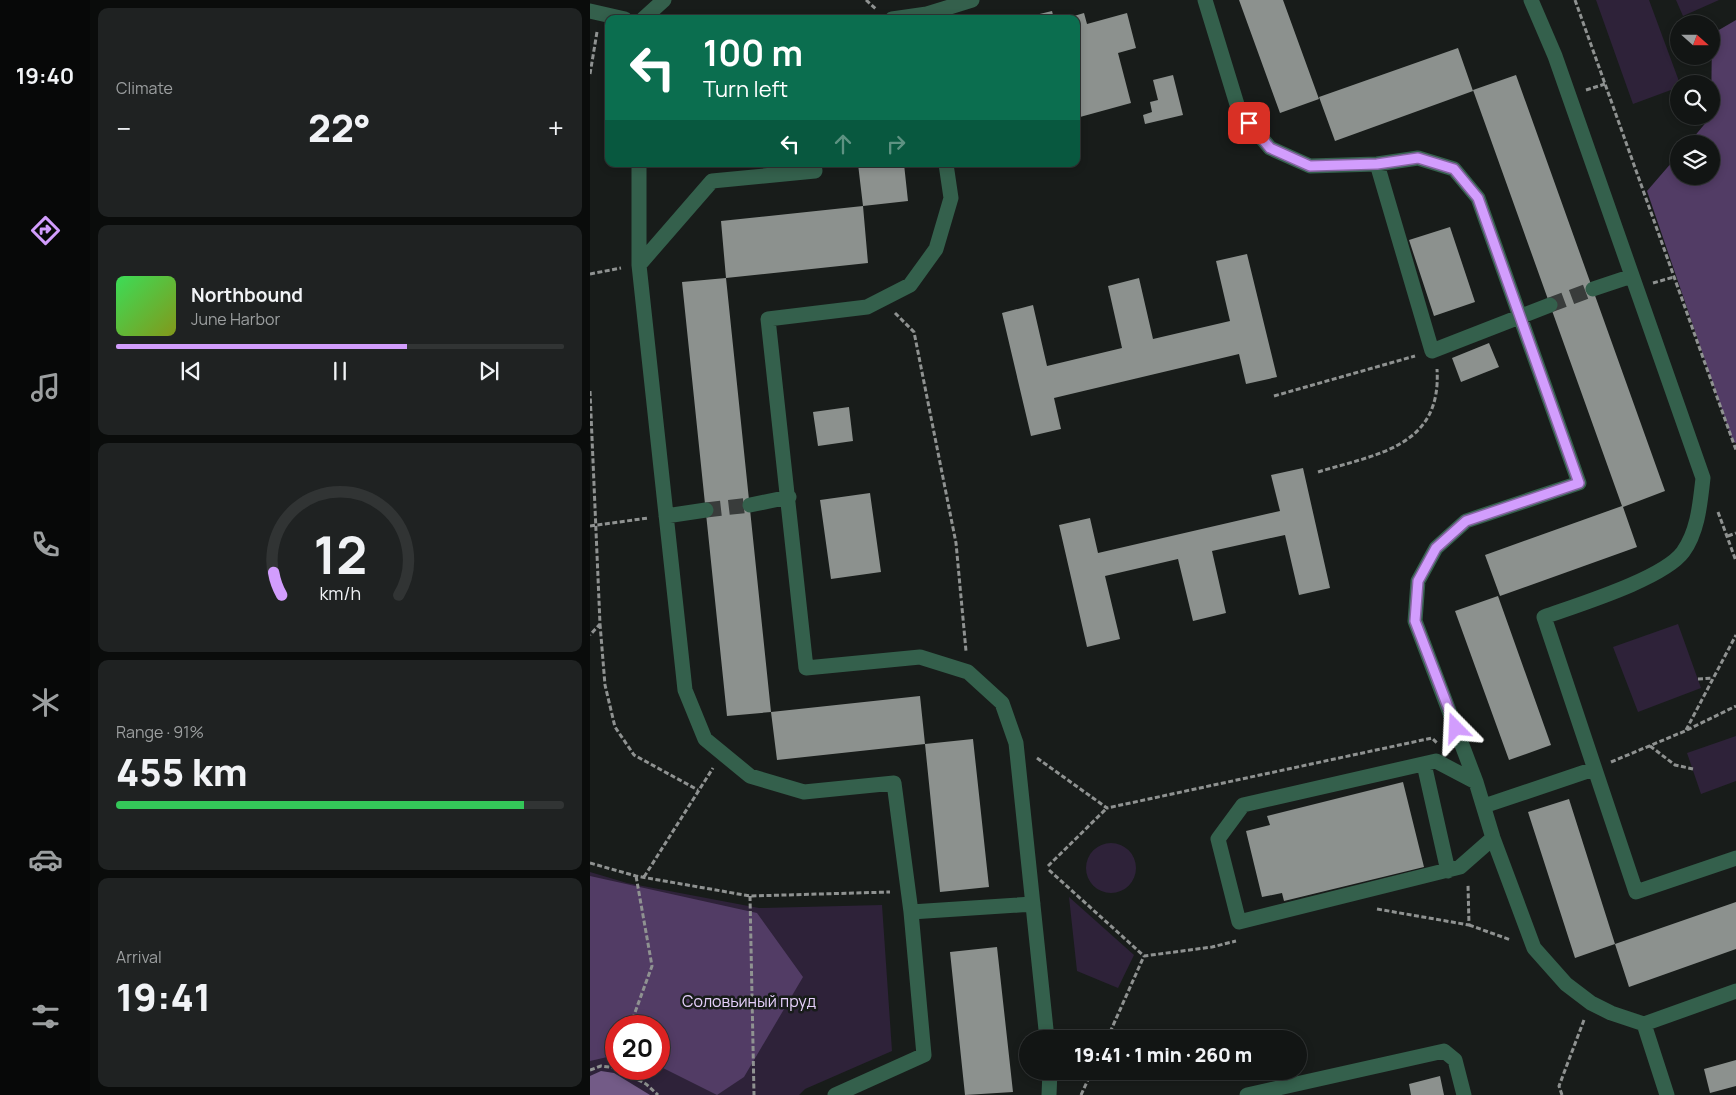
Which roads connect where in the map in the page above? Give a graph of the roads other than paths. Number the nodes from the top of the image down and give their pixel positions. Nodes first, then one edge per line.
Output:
1 (664, 0) edge
2 (972, 0) edge
3 (1205, 0) edge
4 (1531, 0) edge
5 (593, 9) edge
6 (612, 15) edge
7 (647, 15) edge
8 (931, 15) edge
9 (1377, 164) junction
10 (639, 167) edge
11 (814, 167) edge
12 (946, 167) edge
13 (638, 265) junction
14 (1632, 276) junction
15 (1592, 289) tunnel mouth
16 (1550, 305) tunnel mouth
17 (1520, 316) junction
18 (789, 497) junction
19 (750, 505) tunnel mouth
20 (706, 510) tunnel mouth
21 (666, 516) junction
22 (1424, 764) junction
23 (1594, 769) junction
24 (1476, 782) junction
25 (1484, 806) junction
26 (1492, 838) junction
27 (1736, 858) edge
28 (1448, 871) junction
29 (1033, 904) junction
30 (911, 912) junction
31 (1736, 991) edge
32 (1644, 1024) junction
33 (1045, 1030) edge
34 (1050, 1080) edge
35 (835, 1095) edge
36 (1049, 1095) edge
37 (1247, 1095) edge
38 (1464, 1095) edge
39 (1667, 1095) edge

1 - 7 lane
2 - 8 lane
3 - 9 lane
4 - 14 lane
5 - 6 lane
9 - 17 lane
9 - 17 lane
10 - 13 lane
11 - 13 lane
12 - 18 lane
13 - 21 lane
14 - 15 lane
14 - 23 lane
16 - 17 lane
17 - 24 lane
18 - 19 lane
18 - 29 lane
20 - 21 lane
21 - 30 lane
22 - 24 lane
22 - 28 lane
22 - 28 lane
23 - 25 lane
23 - 27 lane
24 - 25 lane
25 - 26 lane
26 - 28 lane
26 - 32 lane
29 - 30 lane
29 - 33 lane
30 - 35 lane
31 - 32 lane
32 - 39 lane
34 - 36 lane
37 - 38 lane

